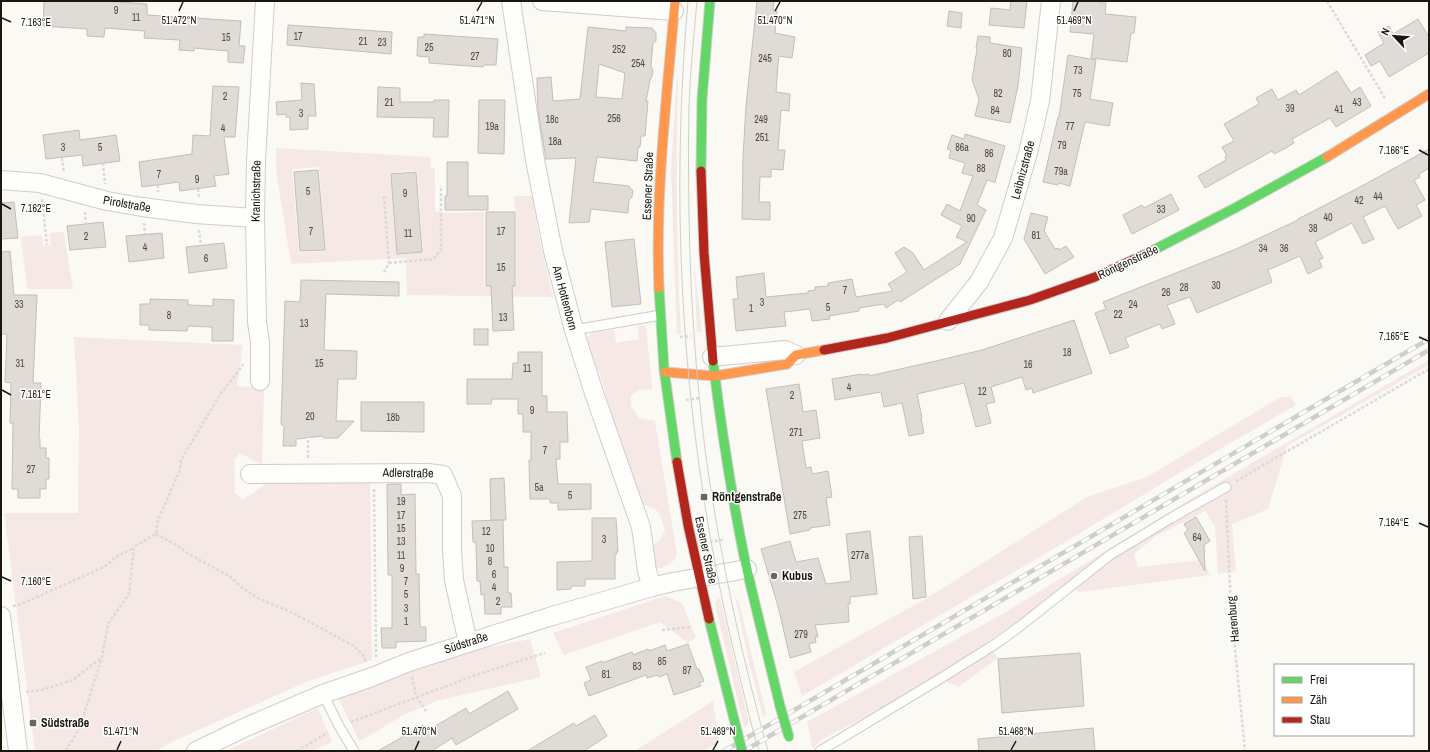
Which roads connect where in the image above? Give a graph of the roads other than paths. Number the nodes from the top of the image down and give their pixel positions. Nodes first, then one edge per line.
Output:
1 (265, 1) edge
2 (511, 1) edge
3 (542, 1) edge
4 (710, 1) edge
5 (1051, 1) edge
6 (675, 6) edge
7 (1429, 94) edge
8 (1, 180) edge
9 (255, 218) junction
10 (661, 314) junction
11 (948, 321) junction
12 (574, 330) junction
13 (796, 355) junction
14 (707, 359) junction
15 (687, 365) dead end
16 (665, 372) junction
17 (715, 376) junction
18 (260, 381) dead end
19 (250, 474) dead end
20 (1226, 487) road end
21 (747, 569) junction
22 (700, 578) junction
23 (649, 579) junction
24 (4, 612) edge
25 (468, 643) junction
26 (323, 694) junction
27 (790, 740) dead end
28 (18, 751) edge
29 (196, 751) edge
30 (354, 751) edge
31 (742, 751) edge
32 (820, 751) edge

1 - 9 street, Kranichstraße
2 - 12 street, Am Hottenborn
3 - 6 street
4 - 14 main road
5 - 11 street, Leibnizstraße
6 - 10 main road, Essener Straße
7 - 11 main road, Röntgenstraße
8 - 9 street, Pirolstraße
9 - 18 street, Kranichstraße
10 - 12 lane
10 - 16 main road, Essener Straße
11 - 13 main road, Röntgenstraße
12 - 23 street, Am Hottenborn
13 - 14 street, Röntgenstraße
13 - 17 main road, Röntgenstraße
14 - 17 main road
15 - 16 main road
16 - 17 main road
16 - 22 main road, Essener Straße
17 - 21 main road
19 - 25 street, Adlerstraße
20 - 32 lane
21 - 22 street, Südstraße
21 - 27 main road, bridge
22 - 23 street, Südstraße
22 - 31 main road, Essener Straße, bridge
23 - 25 street, Südstraße
24 - 28 street
25 - 26 street, Südstraße
26 - 29 street, Südstraße
26 - 30 lane

